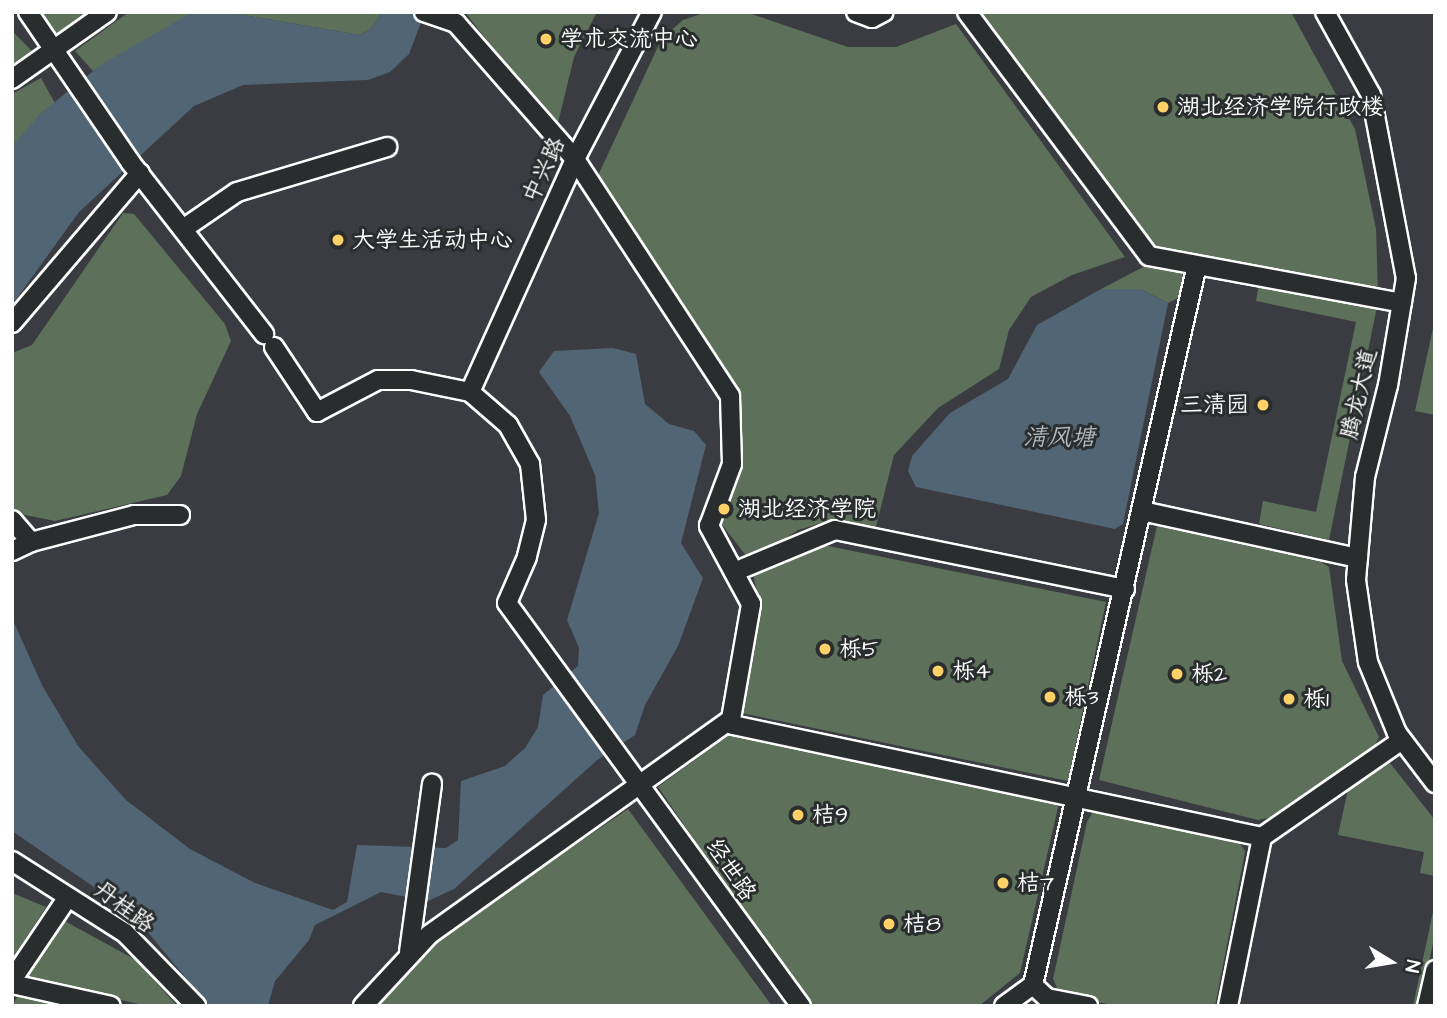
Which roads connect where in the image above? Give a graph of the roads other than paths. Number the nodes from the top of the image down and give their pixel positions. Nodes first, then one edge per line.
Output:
1 (28, 12) edge
2 (107, 12) edge
3 (652, 12) edge
4 (856, 12) edge
5 (884, 12) edge
6 (967, 12) edge
7 (1325, 12) edge
8 (426, 13) edge
9 (55, 50) junction
10 (12, 79) edge
11 (387, 147) dead end
12 (575, 159) junction
13 (140, 173) junction
14 (183, 229) junction
15 (1196, 265) junction
16 (1402, 303) junction
17 (12, 323) edge
18 (470, 392) junction
19 (1142, 511) junction
20 (180, 515) dead end
21 (12, 520) edge
22 (31, 541) junction
23 (12, 551) edge
24 (1358, 558) junction
25 (734, 572) junction
26 (1125, 589) junction
27 (731, 719) junction
28 (1402, 740) junction
29 (432, 783) dead end
30 (1435, 783) edge
31 (640, 784) junction
32 (1078, 797) junction
33 (1262, 837) junction
34 (12, 861) edge
35 (68, 897) junction
36 (409, 952) junction
37 (1435, 970) edge
38 (12, 982) edge
39 (1033, 985) junction
40 (111, 1006) edge
41 (196, 1006) edge
42 (363, 1006) edge
43 (801, 1006) edge
44 (1004, 1006) edge
45 (1088, 1006) edge
46 (1228, 1006) edge
47 (1427, 1006) edge

1 - 9 street
2 - 9 street
3 - 12 street, 中兴路
4 - 5 street
6 - 15 street
7 - 16 street, 腾龙大道
8 - 12 street
9 - 10 street
9 - 13 street
11 - 14 street
12 - 18 street, 中兴路
12 - 25 street
13 - 14 street
13 - 17 street
14 - 18 street
15 - 16 street
15 - 19 street
16 - 24 street, 腾龙大道
18 - 31 street, 经世路
19 - 24 street
19 - 26 street
20 - 22 street
21 - 22 street
22 - 23 street
24 - 28 street, 腾龙大道
25 - 26 street
25 - 27 street
26 - 32 street
27 - 31 street
27 - 32 street
28 - 30 street, 腾龙大道
28 - 33 street
29 - 36 street
31 - 36 street
31 - 43 street, 经世路
32 - 33 street
32 - 39 street
33 - 46 street
34 - 35 street, 丹桂路
35 - 38 street
35 - 41 street, 丹桂路
36 - 42 street
37 - 47 street
38 - 40 street
39 - 44 street
39 - 45 street

